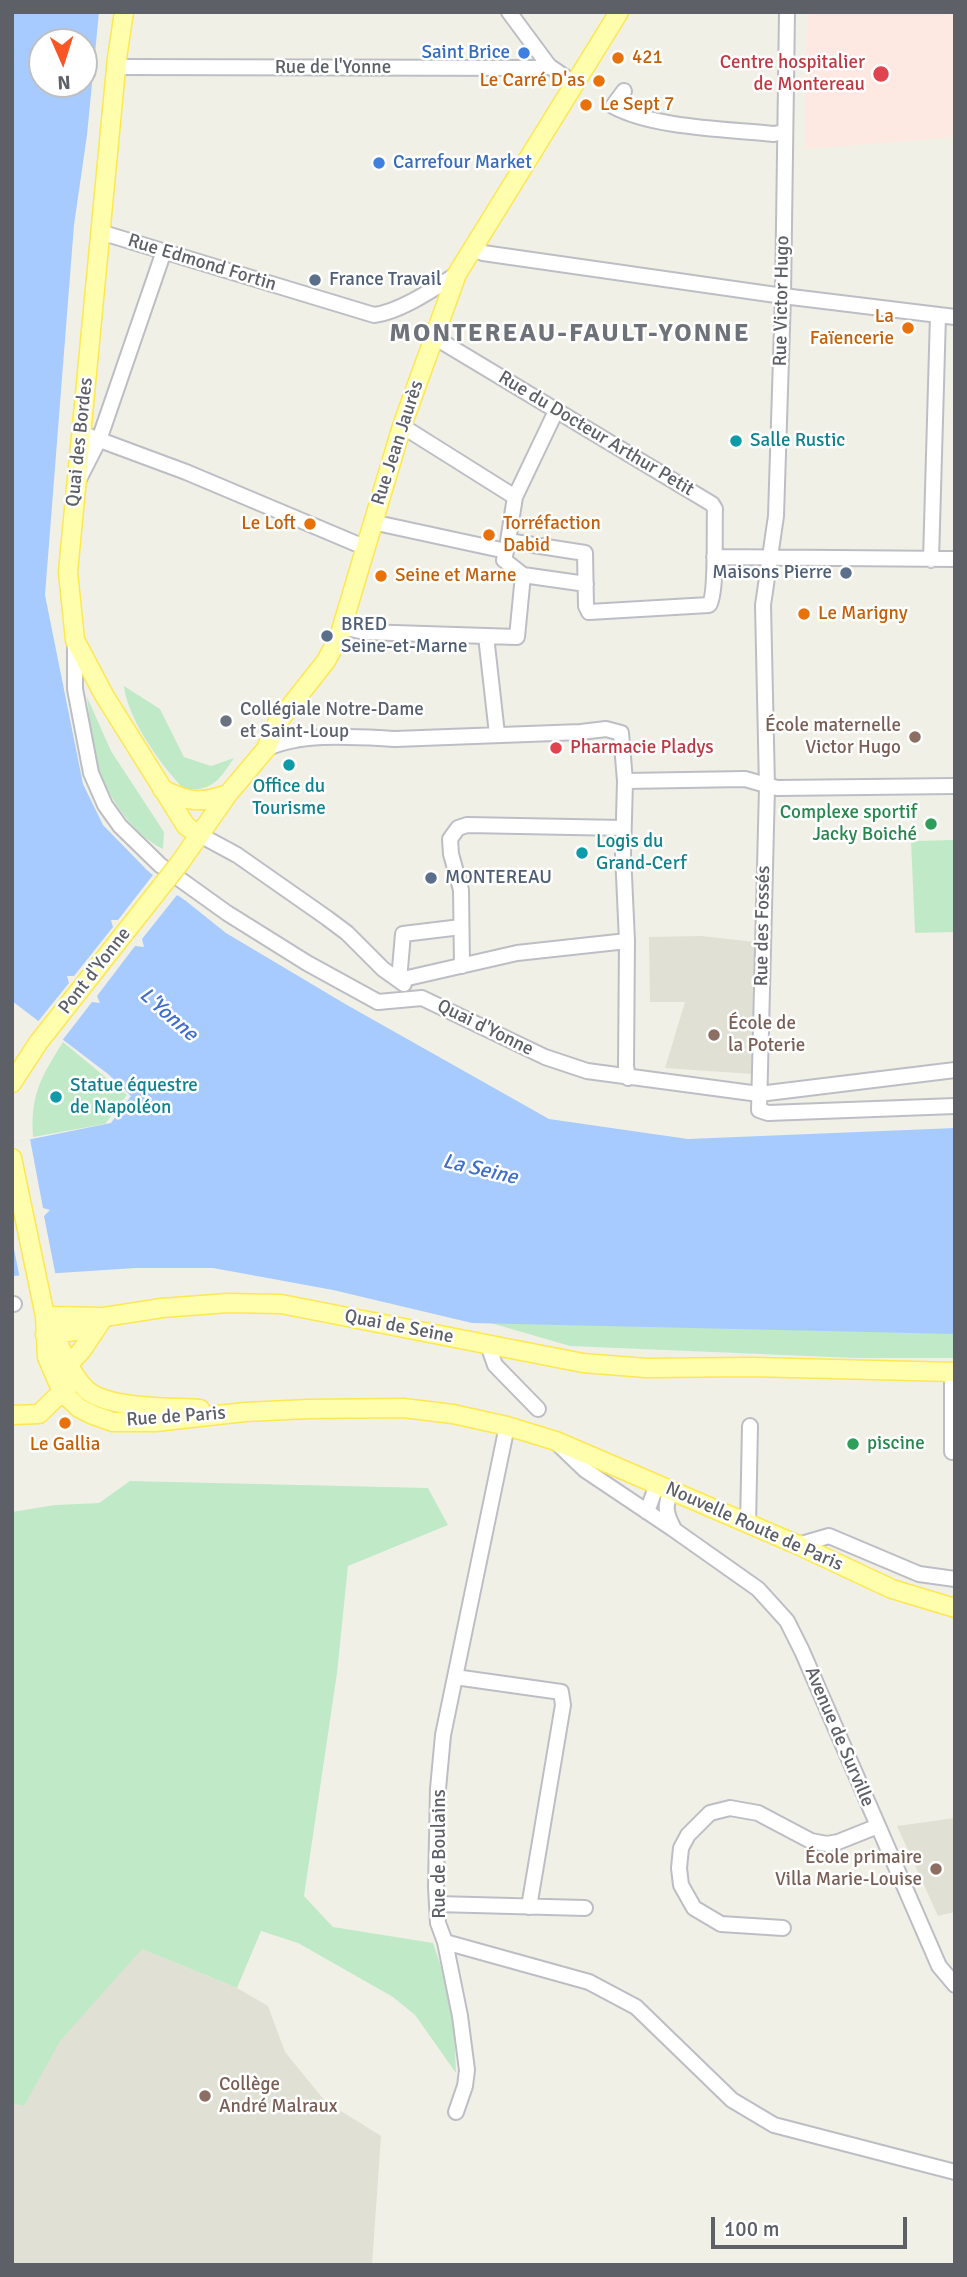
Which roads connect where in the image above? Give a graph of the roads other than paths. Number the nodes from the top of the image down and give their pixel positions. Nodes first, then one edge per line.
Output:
1 (124, 12) edge
2 (509, 12) edge
3 (619, 12) edge
4 (787, 12) edge
5 (549, 66) junction
6 (117, 67) junction
7 (575, 84) junction
8 (624, 91) dead end
9 (784, 132) junction
10 (100, 232) junction
11 (474, 249) junction
12 (164, 251) junction
13 (457, 274) junction
14 (783, 296) junction
15 (938, 315) junction
16 (955, 317) edge
17 (434, 337) junction
18 (555, 411) junction
19 (402, 426) junction
20 (81, 433) junction
21 (99, 440) junction
22 (76, 485) junction
23 (515, 498) junction
24 (372, 522) junction
25 (507, 546) junction
26 (364, 547) junction
27 (714, 556) junction
28 (770, 556) junction
29 (932, 559) junction
30 (955, 559) edge
31 (523, 575) junction
32 (586, 584) junction
33 (766, 589) joint
34 (342, 627) junction
35 (486, 636) junction
36 (75, 640) junction
37 (282, 714) junction
38 (497, 734) junction
39 (294, 740) junction
40 (266, 749) junction
41 (625, 781) junction
42 (955, 786) edge
43 (767, 787) junction
44 (160, 788) junction
45 (228, 794) junction
46 (623, 828) junction
47 (200, 835) junction
48 (461, 927) junction
49 (626, 941) junction
50 (462, 966) junction
51 (398, 980) junction
52 (422, 998) junction
53 (955, 1070) edge
54 (628, 1078) junction
55 (13, 1080) edge
56 (759, 1094) junction
57 (955, 1106) edge
58 (12, 1158) edge
59 (45, 1316) junction
60 (100, 1322) junction
61 (50, 1335) junction
62 (488, 1345) junction
63 (73, 1370) junction
64 (953, 1378) edge
65 (62, 1392) junction
66 (538, 1409) dead end
67 (245, 1412) junction
68 (12, 1416) edge
69 (507, 1426) junction
70 (750, 1426) dead end
71 (953, 1431) edge
72 (556, 1441) junction
73 (955, 1452) edge
74 (664, 1487) junction
75 (647, 1512) junction
76 (748, 1525) junction
77 (673, 1529) junction
78 (798, 1545) junction
79 (955, 1579) edge
80 (955, 1608) edge
81 (455, 1677) junction
82 (878, 1826) junction
83 (437, 1905) junction
84 (529, 1907) junction
85 (585, 1908) dead end
86 (783, 1928) dead end
87 (445, 1942) junction
88 (955, 1985) edge
89 (456, 2112) dead end
90 (955, 2172) edge

1 - 6 main road, Quai des Bordes
2 - 5 street
3 - 7 main road, Rue Jean Jaurès
4 - 9 street, Rue Victor Hugo
5 - 6 street, Rue de l'Yonne
5 - 7 street
6 - 10 main road, Quai des Bordes
7 - 11 main road, Rue Jean Jaurès
8 - 9 street
9 - 14 street, Rue Victor Hugo
10 - 12 street, Rue Edmond Fortin
10 - 20 main road, Quai des Bordes
11 - 13 main road, Rue Jean Jaurès
11 - 14 street
12 - 13 street, Rue Edmond Fortin
12 - 21 street
13 - 17 main road, Rue Jean Jaurès
14 - 15 street
14 - 28 street, Rue Victor Hugo
15 - 16 street
15 - 29 street
17 - 18 street, Rue du Docteur Arthur Petit
17 - 19 main road, Rue Jean Jaurès
18 - 23 street
18 - 27 street, Rue du Docteur Arthur Petit
19 - 23 street
19 - 24 main road, Rue Jean Jaurès
20 - 21 street
20 - 22 main road, Quai des Bordes
21 - 22 street
21 - 26 street
22 - 36 main road, Quai des Bordes
23 - 25 street
24 - 25 street
24 - 26 main road, Rue Jean Jaurès
25 - 31 street
25 - 32 street
26 - 34 main road, Rue Jean Jaurès
27 - 28 street
27 - 32 street
28 - 29 street
28 - 33 street, Rue Victor Hugo
29 - 30 street
31 - 32 street
31 - 35 street
33 - 43 street, Rue des Fossés
34 - 35 street
34 - 37 main road, Rue Jean Jaurès
35 - 38 street
36 - 44 main road, Quai des Bordes
36 - 52 street, Quai d'Yonne
37 - 39 street
37 - 40 main road, Rue Jean Jaurès
38 - 39 street
38 - 41 street
39 - 40 street
40 - 45 main road, Rue Jean Jaurès
41 - 43 street
41 - 46 street
42 - 43 street
43 - 56 street, Rue des Fossés
44 - 45 main road
44 - 47 main road, Quai des Bordes
45 - 47 main road, Rue Jean Jaurès
46 - 48 street
46 - 49 street
47 - 51 street
47 - 55 main road, Pont d'Yonne, bridge
48 - 50 street
48 - 51 street
49 - 50 street
49 - 54 street
50 - 51 street
51 - 52 street
52 - 54 street, Quai d'Yonne
53 - 56 street, Quai d'Yonne
54 - 56 street, Quai d'Yonne
56 - 57 street
58 - 59 main road, Rue de Paris
59 - 60 main road, Quai de Seine
59 - 61 main road, Rue de Paris
60 - 61 main road
60 - 62 main road, Quai de Seine
60 - 63 main road
61 - 63 main road, Rue de Paris
61 - 65 main road, Rue de Paris
62 - 64 main road, Quai de Seine
62 - 66 street
63 - 65 main road
63 - 67 main road, Rue de Paris
64 - 71 street
65 - 67 main road, Rue de Paris
65 - 68 main road
67 - 69 main road, Rue de Paris
69 - 72 main road, Nouvelle Route de Paris
69 - 81 street, Rue de Boulains
70 - 76 street
71 - 73 street
72 - 74 main road, Nouvelle Route de Paris
72 - 75 street, Avenue de Surville
74 - 75 street
74 - 76 main road, Nouvelle Route de Paris
74 - 77 street
75 - 77 street, Avenue de Surville
76 - 78 main road, Nouvelle Route de Paris
77 - 82 street, Avenue de Surville
78 - 79 street
78 - 80 main road, Nouvelle Route de Paris
81 - 83 street, Rue de Boulains
81 - 84 street
82 - 86 street
82 - 88 street, Avenue de Surville
83 - 84 street
83 - 87 street, Rue de Boulains
84 - 85 street
87 - 89 street, Rue de Boulains
87 - 90 street

